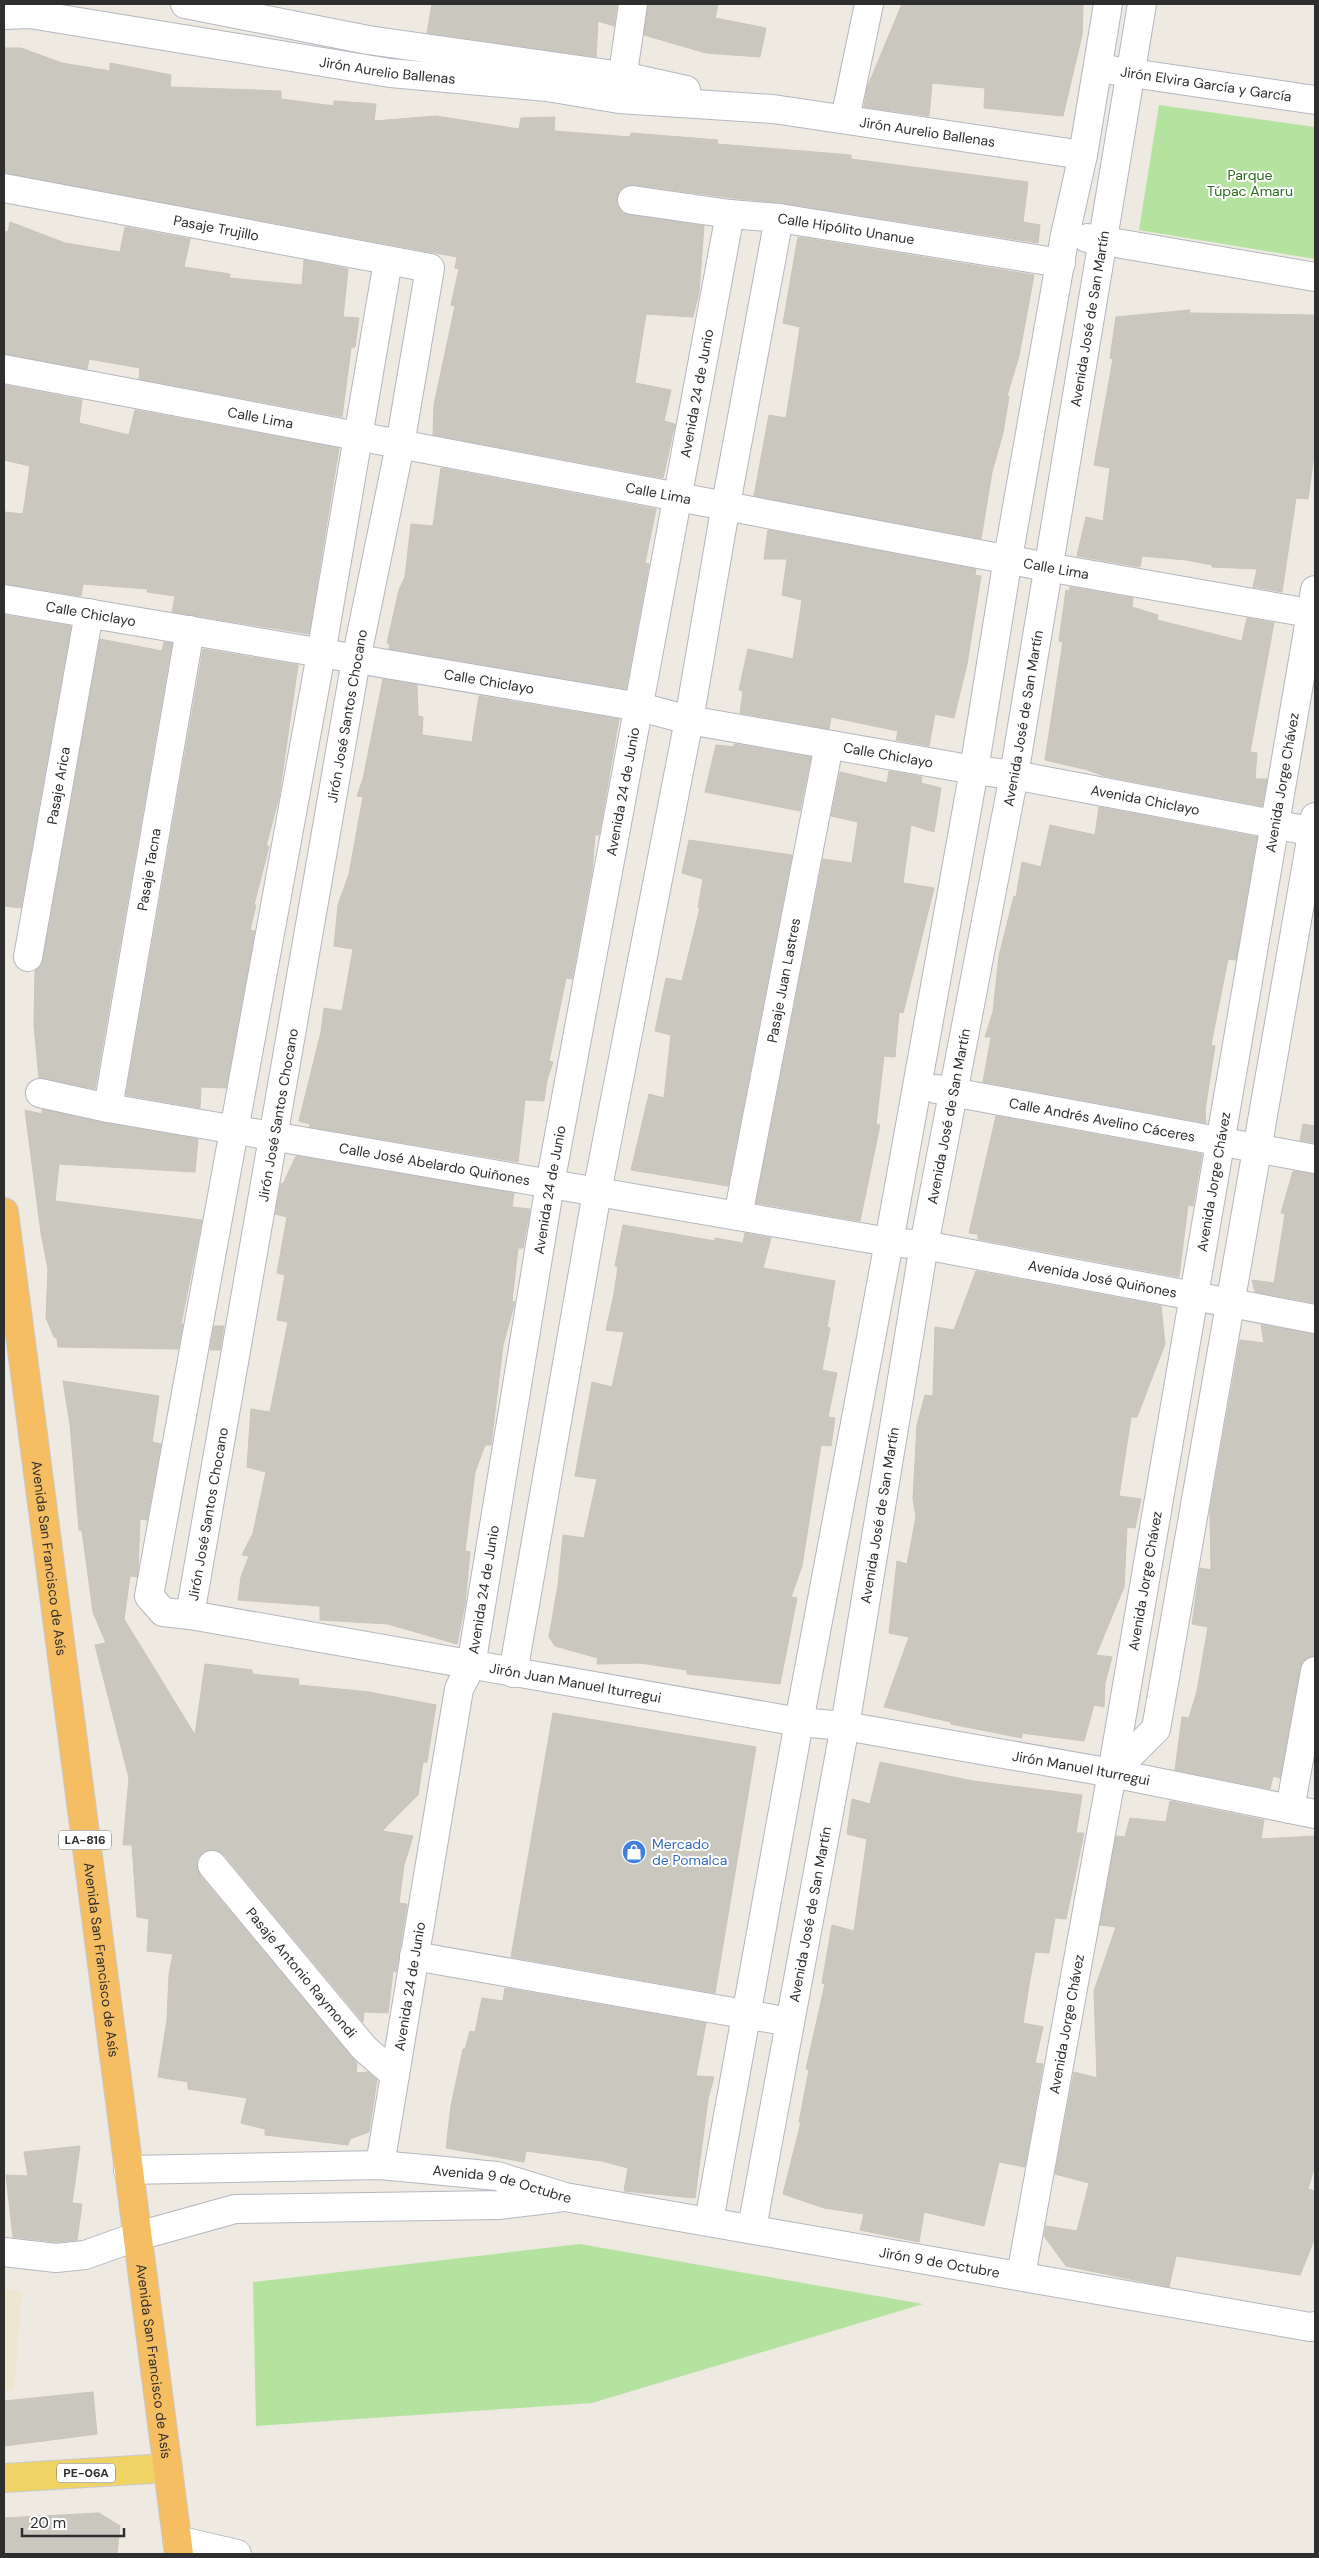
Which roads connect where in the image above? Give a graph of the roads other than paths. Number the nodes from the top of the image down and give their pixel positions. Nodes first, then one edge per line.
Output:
1 (185, 4) edge
2 (633, 4) edge
3 (869, 4) edge
4 (1108, 4) edge
5 (1142, 4) edge
6 (22, 11) edge
7 (1097, 68) junction
8 (1130, 73) junction
9 (621, 87) junction
10 (1315, 100) edge
11 (845, 119) junction
12 (1082, 155) junction
13 (4, 188) edge
14 (632, 200) dead end
15 (730, 214) junction
16 (779, 218) junction
17 (1065, 235) junction
18 (1104, 241) junction
19 (388, 261) junction
20 (1061, 263) junction
21 (430, 268) joint
22 (1315, 276) edge
23 (4, 368) edge
24 (360, 436) junction
25 (400, 445) junction
26 (677, 496) junction
27 (726, 504) junction
28 (1008, 558) junction
29 (1047, 567) junction
30 (4, 599) edge
31 (1314, 606) edge
32 (89, 613) junction
33 (190, 630) junction
34 (321, 654) junction
35 (356, 660) junction
36 (640, 707) junction
37 (689, 720) junction
38 (829, 745) junction
39 (974, 770) junction
40 (1014, 775) junction
41 (1275, 824) junction
42 (1314, 827) edge
43 (28, 957) dead end
44 (918, 1085) junction
45 (40, 1093) dead end
46 (953, 1094) junction
47 (108, 1108) junction
48 (234, 1129) junction
49 (274, 1136) junction
50 (1219, 1141) junction
51 (1257, 1148) junction
52 (1315, 1159) edge
53 (550, 1184) junction
54 (597, 1192) junction
55 (4, 1212) edge
56 (738, 1216) junction
57 (889, 1242) junction
58 (924, 1245) junction
59 (1192, 1296) junction
60 (1231, 1303) junction
61 (1315, 1319) edge
62 (190, 1615) junction
63 (471, 1666) junction
64 (1315, 1671) edge
65 (513, 1673) junction
66 (799, 1722) junction
67 (845, 1726) junction
68 (1112, 1774) junction
69 (1302, 1811) edge
70 (212, 1865) dead end
71 (414, 1956) junction
72 (746, 2013) junction
73 (790, 2022) junction
74 (395, 2075) junction
75 (380, 2165) junction
76 (128, 2170) junction
77 (565, 2196) junction
78 (709, 2221) junction
79 (752, 2228) junction
80 (138, 2236) junction
81 (4, 2252) edge
82 (1021, 2275) junction
83 (1315, 2326) edge
84 (168, 2468) junction
85 (4, 2478) edge
86 (178, 2547) edge
87 (237, 2554) edge

1 - 9 street, Jirón Aurelio Ballenas
2 - 9 street
3 - 11 street
4 - 7 street
5 - 8 street, Avenida José de San Martín
6 - 9 street, Jirón Aurelio Ballenas
7 - 8 street, Jirón Elvira García y García
7 - 12 street
8 - 10 street, Jirón Elvira García y García
8 - 18 street, Avenida José de San Martín
9 - 11 street, Jirón Aurelio Ballenas
11 - 12 street, Jirón Aurelio Ballenas
12 - 17 street
13 - 19 street, Pasaje Trujillo
14 - 15 street, Calle Hipólito Unanue
15 - 16 street, Calle Hipólito Unanue
15 - 26 street, Avenida 24 de Junio
16 - 20 street, Calle Hipólito Unanue
16 - 27 street
17 - 18 street
17 - 20 street
18 - 22 street
18 - 29 street, Avenida José de San Martín
19 - 21 street, Pasaje Trujillo
19 - 24 street, Jirón José Santos Chocano
20 - 28 street
21 - 25 street, Jirón José Santos Chocano
23 - 24 street, Calle Lima
24 - 25 street, Calle Lima
24 - 34 street, Jirón José Santos Chocano
25 - 26 street, Calle Lima
25 - 35 street, Jirón José Santos Chocano
26 - 27 street, Calle Lima
26 - 36 street, Avenida 24 de Junio
27 - 28 street, Calle Lima
27 - 37 street
28 - 29 street, Calle Lima
28 - 39 street
29 - 31 street, Calle Lima
29 - 40 street, Avenida José de San Martín
30 - 32 street, Calle Chiclayo
31 - 41 street, Avenida Jorge Chávez
32 - 33 street, Calle Chiclayo
32 - 43 street, Pasaje Arica
33 - 34 street, Calle Chiclayo
33 - 47 street, Pasaje Tacna
34 - 35 street, Calle Chiclayo
34 - 48 street, Jirón José Santos Chocano
35 - 36 street, Calle Chiclayo
35 - 49 street, Jirón José Santos Chocano
36 - 37 street, Calle Chiclayo
36 - 53 street, Avenida 24 de Junio
37 - 38 street, Calle Chiclayo
37 - 54 street
38 - 39 street, Calle Chiclayo
38 - 56 street, Pasaje Juan Lastres
39 - 40 street, Avenida Chiclayo
39 - 44 street
40 - 41 street, Avenida Chiclayo
40 - 46 street, Avenida José de San Martín
41 - 42 street, Avenida Chiclayo
41 - 50 street, Avenida Jorge Chávez
42 - 51 street
44 - 46 street, Calle Andrés Avelino Cáceres
44 - 57 street
45 - 47 street, Calle José Abelardo Quiñones
46 - 50 street, Calle Andrés Avelino Cáceres
46 - 58 street, Avenida José de San Martín
47 - 48 street, Calle José Abelardo Quiñones
48 - 49 street, Calle José Abelardo Quiñones
48 - 62 street, Jirón José Santos Chocano
49 - 53 street, Calle José Abelardo Quiñones
49 - 62 street, Jirón José Santos Chocano
50 - 51 street, Calle Andrés Avelino Cáceres
50 - 59 street, Avenida Jorge Chávez
51 - 52 street, Calle Andrés Avelino Cáceres
51 - 60 street
53 - 54 street, Calle José Abelardo Quiñones
53 - 63 street, Avenida 24 de Junio
54 - 56 street, Calle José Abelardo Quiñones
54 - 65 street
55 - 76 highway, Avenida San Francisco de Asís / LA-816
56 - 57 street, Calle José Abelardo Quiñones
57 - 58 street, Avenida José Quiñones
57 - 66 street
58 - 59 street, Avenida José Quiñones
58 - 67 street, Avenida José de San Martín
59 - 60 street, Avenida José Quiñones
59 - 68 street, Avenida Jorge Chávez
60 - 61 street, Avenida José Quiñones
60 - 68 street
62 - 63 street, Jirón Juan Manuel Iturregui
63 - 65 street, Jirón Juan Manuel Iturregui
63 - 71 street, Avenida 24 de Junio
64 - 69 street
65 - 66 street, Jirón Juan Manuel Iturregui
66 - 67 street, Jirón Juan Manuel Iturregui
66 - 72 street
67 - 68 street, Jirón Manuel Iturregui
67 - 73 street, Avenida José de San Martín
68 - 69 street, Jirón Manuel Iturregui
68 - 82 street, Avenida Jorge Chávez
70 - 74 street, Pasaje Antonio Raymondi
71 - 72 street
71 - 74 street, Avenida 24 de Junio
72 - 73 street
72 - 78 street
73 - 79 street, Avenida José de San Martín
74 - 75 street, Avenida 24 de Junio
75 - 76 street, Avenida 9 de Octubre
75 - 77 street, Avenida 9 de Octubre
76 - 80 highway, Avenida San Francisco de Asís / LA-816
77 - 78 street, Jirón 9 de Octubre
77 - 80 street, Avenida 9 de Octubre
78 - 79 street, Jirón 9 de Octubre
79 - 82 street, Jirón 9 de Octubre
80 - 81 street, Avenida 9 de Octubre
80 - 84 highway, Avenida San Francisco de Asís / LA-816
82 - 83 street, Jirón 9 de Octubre
84 - 85 main road, PE-06A
84 - 86 highway, Avenida San Francisco de Asís
86 - 87 street

